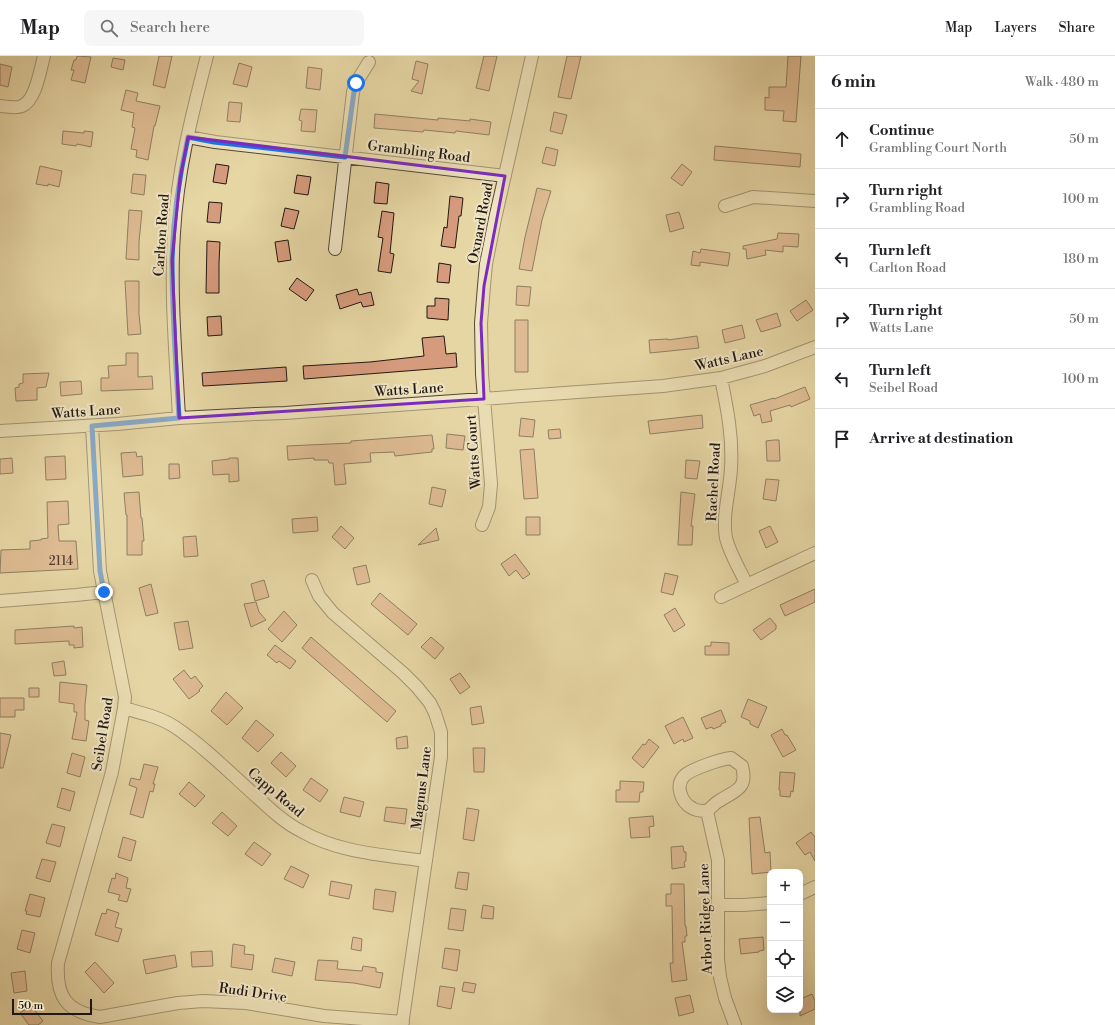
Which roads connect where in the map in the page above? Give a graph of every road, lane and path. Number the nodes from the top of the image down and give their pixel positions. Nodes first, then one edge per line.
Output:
1 (44, 56) edge
2 (206, 56) edge
3 (532, 56) edge
4 (369, 62) dead end
5 (0, 106) edge
6 (188, 137) junction
7 (345, 157) junction
8 (504, 176) junction
9 (815, 202) edge
10 (725, 206) dead end
11 (335, 249) dead end
12 (815, 347) edge
13 (721, 378) junction
14 (484, 398) junction
15 (179, 418) junction
16 (92, 426) junction
17 (0, 431) edge
18 (482, 525) dead end
19 (815, 553) edge
20 (312, 580) dead end
21 (747, 585) junction
22 (104, 592) junction
23 (721, 597) dead end
24 (0, 601) edge
25 (124, 708) junction
26 (707, 811) junction
27 (426, 861) junction
28 (815, 886) edge
29 (803, 892) edge
30 (767, 904) edge
31 (718, 905) junction
32 (100, 1017) joint
33 (403, 1023) edge
34 (735, 1025) edge

1 - 5 street
2 - 6 street, Carlton Road
3 - 8 street, Oxnard Road
4 - 7 street
6 - 7 street, Grambling Road
6 - 15 street, Carlton Road
7 - 8 street, Grambling Road
7 - 11 street
8 - 14 street, Oxnard Road
9 - 10 street
12 - 13 street, Watts Lane
13 - 14 street, Watts Lane
13 - 21 street, Rachel Road
14 - 15 street, Watts Lane
14 - 18 street, Watts Court
15 - 16 street, Watts Lane
16 - 17 street, Watts Lane
16 - 22 street, Seibel Road
19 - 21 street
20 - 27 street, Magnus Lane
21 - 23 street
22 - 24 street
22 - 25 street, Seibel Road
25 - 27 street, Capp Road
25 - 32 street, Seibel Road
26 - 26 street
26 - 31 street, Arbor Ridge Lane
27 - 33 street, Magnus Lane
28 - 29 street
30 - 31 street
31 - 34 street, Arbor Ridge Lane
32 - 33 street, Rudi Drive

